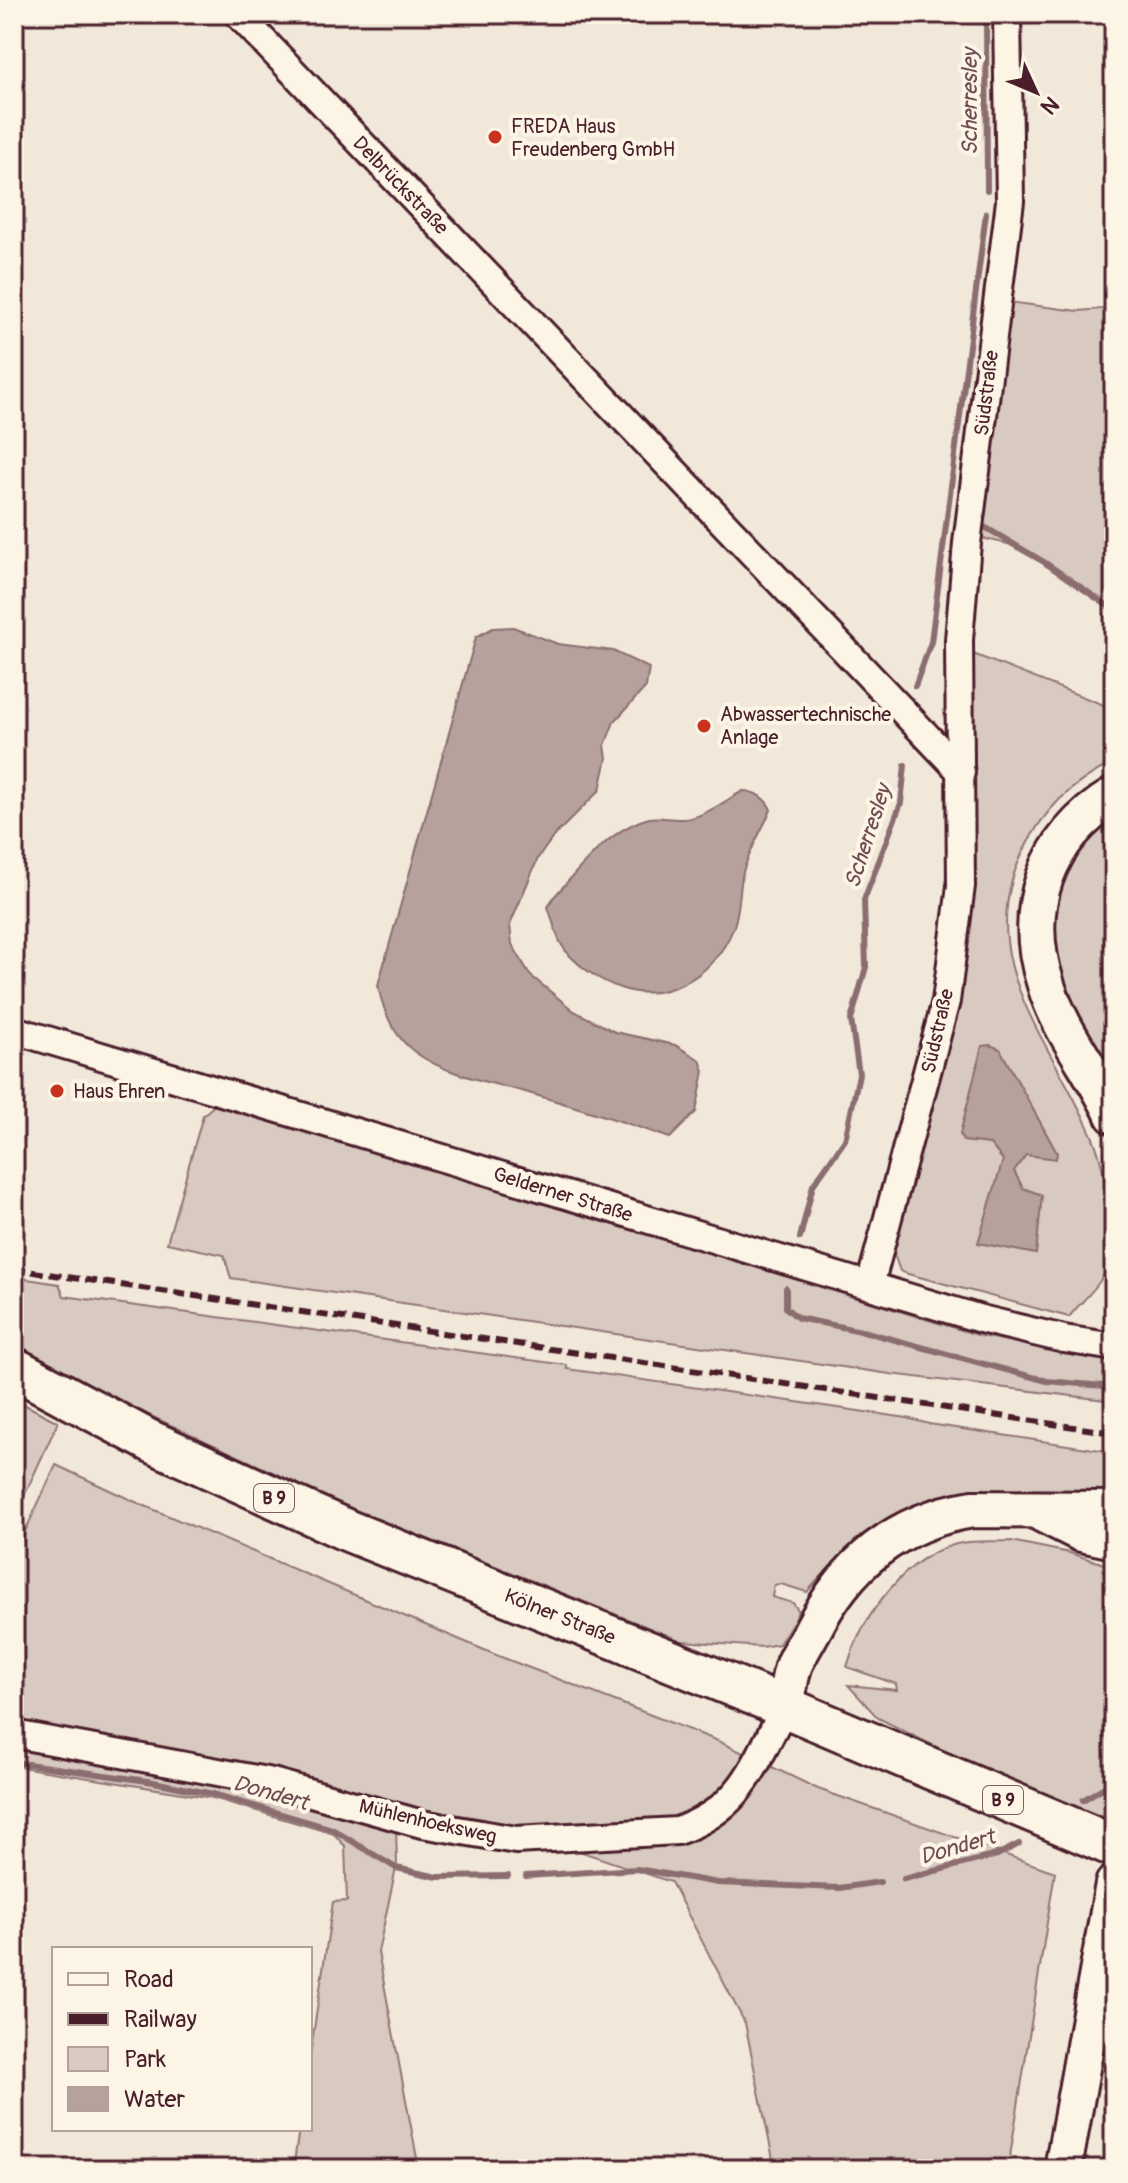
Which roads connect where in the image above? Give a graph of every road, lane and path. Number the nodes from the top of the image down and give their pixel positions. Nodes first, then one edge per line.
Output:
1 (238, 14) edge
2 (1007, 14) edge
3 (961, 772) junction
4 (1114, 796) edge
5 (14, 1030) edge
6 (1114, 1115) edge
7 (870, 1285) junction
8 (1114, 1347) edge
9 (14, 1368) edge
10 (1112, 1516) edge
11 (785, 1707) junction
12 (14, 1734) edge
13 (1114, 1846) edge
14 (1114, 1884) edge
15 (1063, 2169) edge

1 - 3 street, Delbrückstraße
2 - 3 street, Südstraße
3 - 7 street, Südstraße
4 - 6 main road
5 - 7 street, Gelderner Straße
7 - 8 street, Gelderner Straße
9 - 11 main road, Kölner Straße / B 9
10 - 11 main road
11 - 12 street, Mühlenhoeksweg
11 - 13 main road, Kölner Straße / B 9
14 - 15 main road

